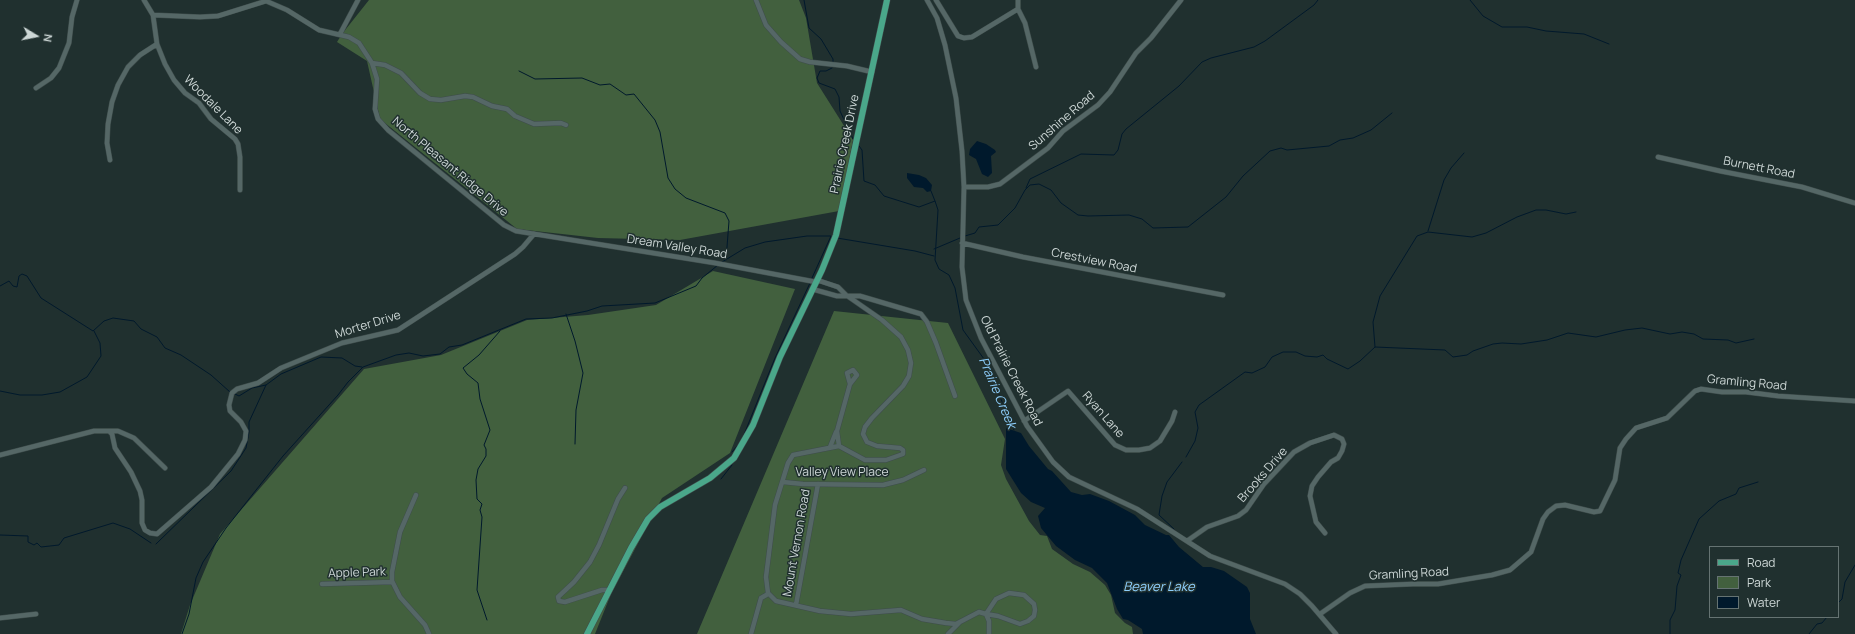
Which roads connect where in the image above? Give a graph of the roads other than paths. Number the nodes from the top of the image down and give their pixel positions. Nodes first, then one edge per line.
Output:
1 (77, 0) edge
2 (144, 0) edge
3 (358, 0) edge
4 (756, 0) edge
5 (887, 0) edge
6 (927, 0) edge
7 (936, 0) edge
8 (1018, 0) edge
9 (1181, 0) edge
10 (1018, 9) junction
11 (153, 15) junction
12 (340, 34) junction
13 (157, 44) junction
14 (372, 63) junction
15 (1036, 67) dead end
16 (872, 72) junction
17 (36, 88) dead end
18 (566, 125) dead end
19 (1658, 157) dead end
20 (110, 160) dead end
21 (964, 187) junction
22 (240, 190) dead end
23 (1855, 203) edge
24 (534, 234) junction
25 (962, 243) junction
26 (816, 281) junction
27 (812, 289) junction
28 (846, 295) junction
29 (1223, 295) dead end
30 (850, 384) dead end
31 (955, 396) dead end
32 (1855, 401) edge
33 (1175, 412) dead end
34 (1024, 421) junction
35 (109, 431) junction
36 (837, 431) junction
37 (839, 446) junction
38 (830, 447) junction
39 (0, 455) edge
40 (165, 468) dead end
41 (924, 470) dead end
42 (782, 482) junction
43 (818, 484) junction
44 (625, 488) dead end
45 (416, 495) dead end
46 (1325, 533) dead end
47 (1187, 541) junction
48 (392, 582) junction
49 (322, 584) dead end
50 (609, 590) junction
51 (768, 594) junction
52 (796, 606) junction
53 (36, 614) dead end
54 (986, 614) junction
55 (1320, 614) junction
56 (0, 618) edge
57 (960, 622) junction
58 (429, 634) edge
59 (587, 634) edge
60 (751, 634) edge
61 (948, 634) edge
62 (988, 634) edge
63 (1336, 634) edge

1 - 17 street
2 - 11 street
3 - 12 street
4 - 16 street
5 - 16 main road, Prairie Creek Drive
6 - 21 street, Old Prairie Creek Road
7 - 10 street
8 - 10 street
9 - 21 street, Sunshine Road
10 - 15 street
11 - 12 street, North Pleasant Ridge Drive
11 - 13 street, Woodale Lane
12 - 14 street, North Pleasant Ridge Drive
13 - 20 street
13 - 22 street, Woodale Lane
14 - 18 street
14 - 24 street, North Pleasant Ridge Drive
16 - 26 main road, Prairie Creek Drive
19 - 23 street, Burnett Road
21 - 25 street, Old Prairie Creek Road
24 - 26 street, Dream Valley Road
24 - 35 street, Morter Drive
25 - 29 street, Crestview Road
25 - 34 street, Old Prairie Creek Road
26 - 27 main road, Prairie Creek Drive
26 - 28 street, Dream Valley Road
27 - 28 street
27 - 50 main road, Prairie Creek Drive
28 - 31 street
28 - 37 street, Dream Valley Road
30 - 36 street
32 - 55 street, Gramling Road
33 - 34 street, Ryan Lane
34 - 47 street, Old Prairie Creek Road
35 - 39 street
35 - 40 street
36 - 37 street
36 - 38 street
37 - 38 street
38 - 42 street
41 - 43 street, Valley View Place
42 - 43 street, Valley View Place
42 - 51 street
43 - 52 street, Mount Vernon Road
44 - 50 street
45 - 48 street
46 - 47 street, Brooks Drive
47 - 55 street, Old Prairie Creek Road
48 - 49 street, Apple Park
48 - 58 street
50 - 59 main road
51 - 52 street
51 - 60 street
52 - 57 street
53 - 56 street
54 - 54 street
54 - 57 street
54 - 62 street
55 - 63 street, Old Prairie Creek Road
57 - 61 street

